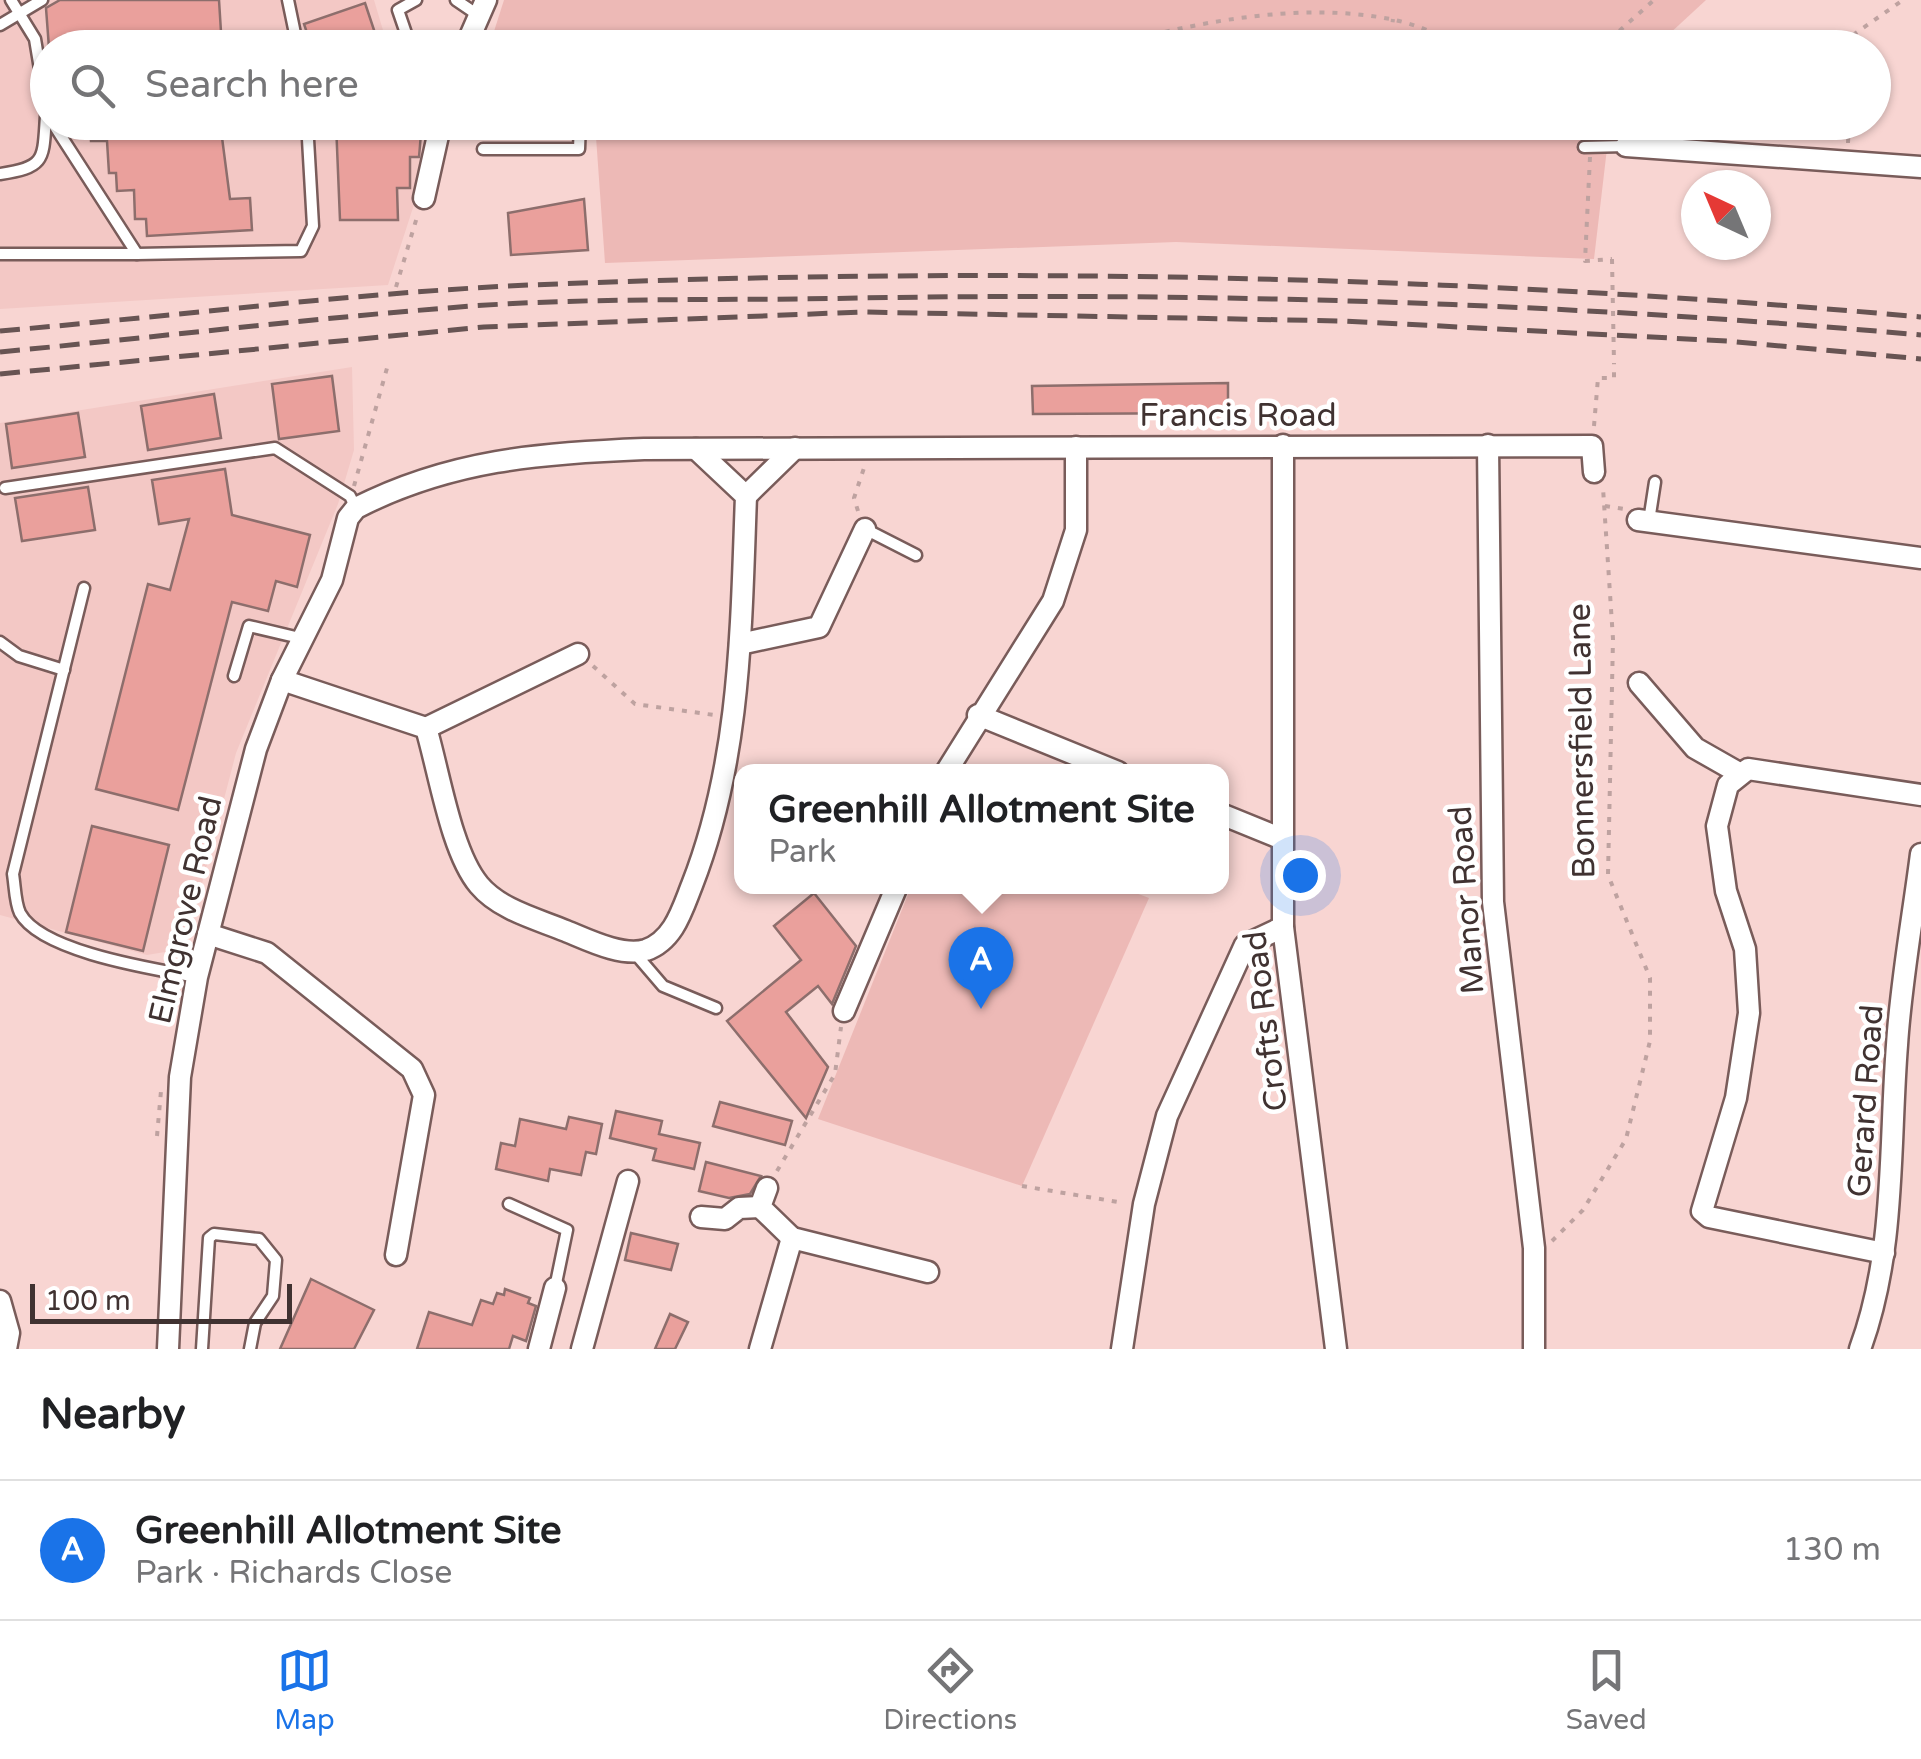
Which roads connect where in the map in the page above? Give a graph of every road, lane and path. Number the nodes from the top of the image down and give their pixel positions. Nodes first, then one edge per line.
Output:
1 (10, 0) edge
2 (42, 0) edge
3 (288, 0) edge
4 (416, 0) edge
5 (456, 0) edge
6 (1654, 0) edge
7 (1902, 0) edge
8 (483, 8) edge
9 (19, 14) junction
10 (1393, 19) junction
11 (0, 25) edge
12 (30, 30) edge
13 (294, 30) edge
14 (405, 30) edge
15 (1178, 30) edge
16 (1391, 30) edge
17 (1422, 30) edge
18 (1620, 30) edge
19 (1860, 30) edge
20 (44, 140) edge
21 (63, 140) edge
22 (309, 140) edge
23 (437, 140) edge
24 (579, 140) edge
25 (1626, 146) joint
26 (484, 148) dead end
27 (1587, 148) joint
28 (1921, 167) edge
29 (0, 174) edge
30 (424, 198) joint
31 (0, 254) edge
32 (136, 254) junction
33 (396, 287) dead end
34 (389, 360) dead end
35 (1283, 445) junction
36 (1488, 445) junction
37 (1592, 446) junction
38 (1076, 447) junction
39 (795, 448) junction
40 (873, 448) junction
41 (696, 449) junction
42 (357, 477) junction
43 (1599, 478) joint
44 (1655, 482) dead end
45 (5, 488) dead end
46 (746, 496) junction
47 (356, 498) junction
48 (1644, 521) joint
49 (865, 529) junction
50 (916, 555) dead end
51 (1921, 558) edge
52 (84, 588) dead end
53 (305, 639) junction
54 (0, 642) edge
55 (740, 644) junction
56 (578, 654) joint
57 (64, 670) junction
58 (234, 676) dead end
59 (282, 680) junction
60 (1639, 683) dead end
61 (978, 715) junction
62 (734, 718) junction
63 (426, 728) junction
64 (950, 764) edge
65 (1098, 764) edge
66 (1739, 773) junction
67 (1921, 795) edge
68 (1229, 817) edge
69 (1280, 838) junction
70 (1921, 854) edge
71 (894, 894) edge
72 (1284, 927) junction
73 (208, 934) junction
74 (632, 950) junction
75 (196, 977) junction
76 (716, 1008) dead end
77 (844, 1011) joint
78 (628, 1181) dead end
79 (1022, 1186) dead end
80 (764, 1197) junction
81 (509, 1204) dead end
82 (1144, 1204) junction
83 (702, 1217) dead end
84 (792, 1238) junction
85 (1534, 1248) junction
86 (1884, 1253) junction
87 (396, 1255) dead end
88 (928, 1272) dead end
89 (555, 1288) joint
90 (0, 1302) edge
91 (6, 1349) edge
92 (168, 1349) edge
93 (202, 1349) edge
94 (250, 1349) edge
95 (539, 1349) edge
96 (582, 1349) edge
97 (760, 1349) edge
98 (1122, 1349) edge
99 (1336, 1349) edge
100 (1534, 1349) edge
101 (1860, 1349) edge

1 - 9 lane
2 - 9 lane
3 - 13 lane
4 - 14 lane
5 - 8 lane
6 - 18 path
7 - 19 path
9 - 11 lane
9 - 12 lane
10 - 15 path
10 - 16 path
10 - 17 path
20 - 29 lane
21 - 32 lane
22 - 32 lane
23 - 30 street
24 - 26 lane
25 - 27 lane
25 - 28 street
27 - 37 path, bridge
30 - 33 path
31 - 32 lane
34 - 42 path
35 - 36 street, Francis Road
35 - 38 street, Francis Road
35 - 69 street, Crofts Road
36 - 37 street, Francis Road
36 - 85 street, Manor Road
37 - 43 street
38 - 40 street, Francis Road
38 - 61 street
39 - 40 street, Francis Road
39 - 41 street, Francis Road
39 - 46 street
40 - 49 path
41 - 46 street
41 - 47 street, Francis Road
42 - 47 path
42 - 47 path
43 - 85 path, Bonnersfield Lane
44 - 48 lane
45 - 47 lane
46 - 55 street
47 - 53 street, Elmgrove Road
48 - 51 street
49 - 50 lane
49 - 55 street
52 - 57 lane
53 - 58 lane
53 - 59 street, Elmgrove Road
54 - 57 lane
55 - 62 street
56 - 62 path
56 - 63 street
57 - 75 lane
59 - 63 street
59 - 73 street, Elmgrove Road
60 - 66 street
61 - 64 street
61 - 65 street
62 - 74 street
63 - 74 street
66 - 67 street
66 - 86 street
68 - 69 street
69 - 72 street, Crofts Road
70 - 86 street, Gerard Road
71 - 77 street
72 - 82 street
72 - 99 street, Crofts Road
73 - 75 street, Elmgrove Road
73 - 87 street
74 - 76 lane
75 - 92 street, Elmgrove Road
77 - 80 path
78 - 96 street
79 - 82 path
80 - 83 street
80 - 84 street
81 - 89 lane
82 - 98 street
84 - 88 street
84 - 97 street
85 - 100 street, Manor Road
86 - 101 street, Gerard Road
89 - 95 street
90 - 91 street
93 - 94 lane

